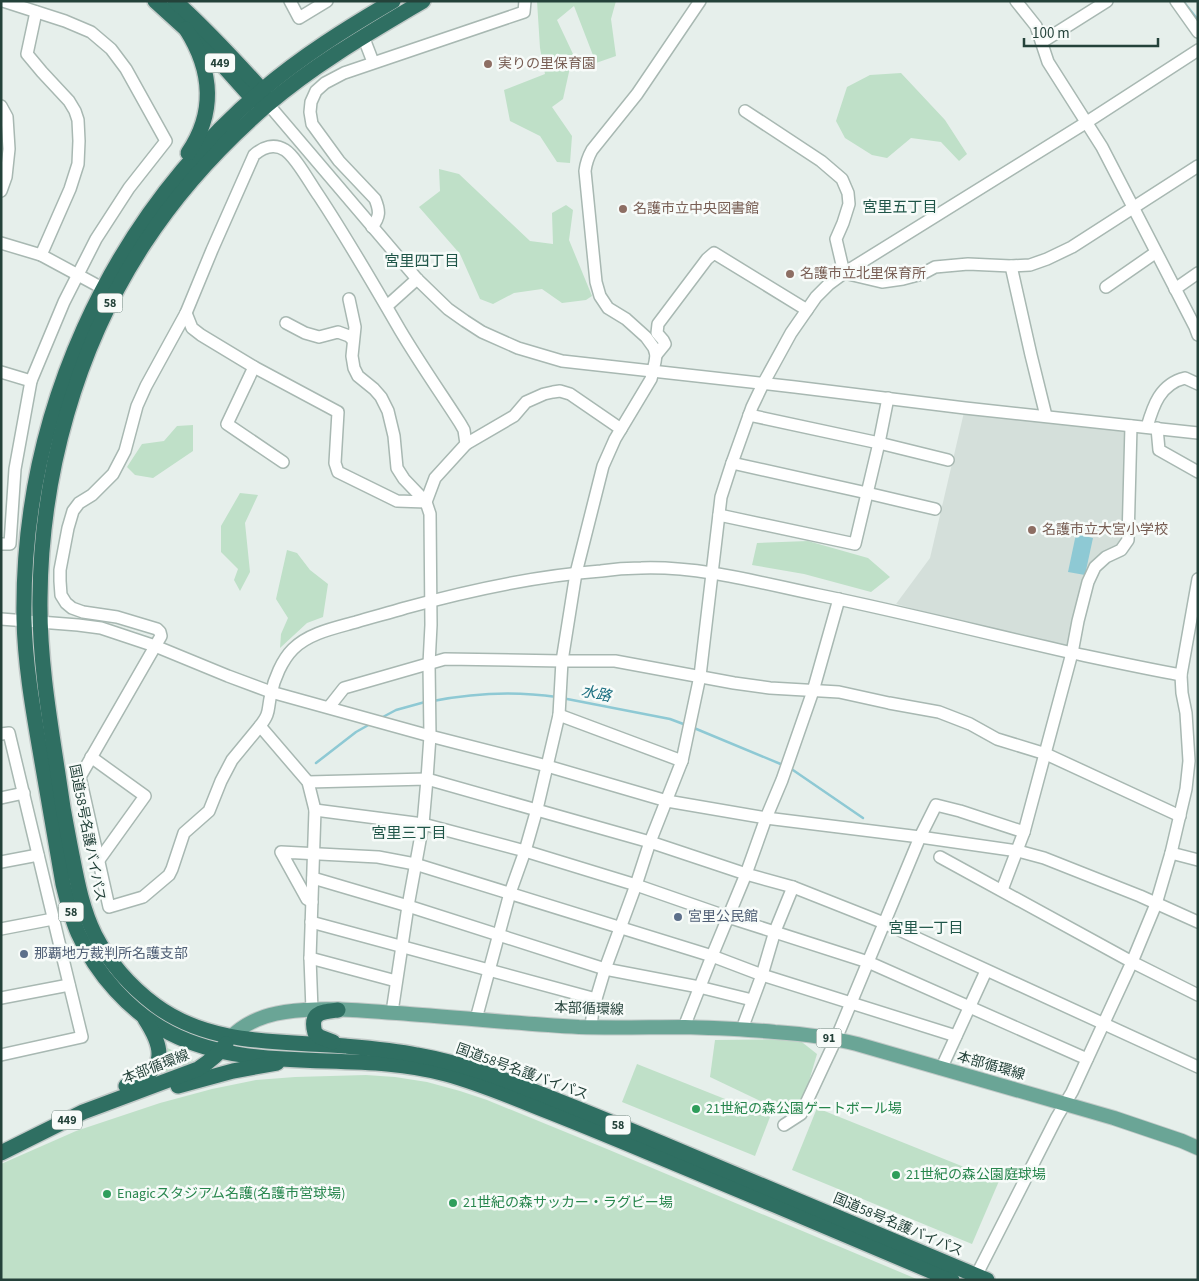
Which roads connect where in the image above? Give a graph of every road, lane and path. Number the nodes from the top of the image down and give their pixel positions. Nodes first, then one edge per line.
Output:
1 (3, 1) edge
2 (155, 1) edge
3 (175, 1) edge
4 (290, 1) edge
5 (327, 1) edge
6 (394, 1) edge
7 (423, 1) edge
8 (525, 1) edge
9 (700, 1) edge
10 (1016, 1) edge
11 (1107, 1) edge
12 (1176, 1) edge
13 (36, 12) junction
14 (186, 29) junction
15 (1198, 32) edge
16 (363, 36) junction
17 (1042, 42) junction
18 (1198, 50) edge
19 (373, 62) junction
20 (261, 98) junction
21 (1, 106) edge
22 (745, 111) dead end
23 (1086, 122) junction
24 (1198, 166) edge
25 (179, 175) junction
26 (1, 191) edge
27 (342, 192) junction
28 (324, 204) junction
29 (1134, 207) junction
30 (372, 227) junction
31 (1, 243) edge
32 (1155, 252) junction
33 (41, 255) junction
34 (1011, 266) junction
35 (844, 273) junction
36 (1198, 273) edge
37 (78, 276) junction
38 (417, 279) junction
39 (1106, 287) dead end
40 (104, 289) junction
41 (1175, 289) junction
42 (349, 300) dead end
43 (387, 306) junction
44 (807, 310) junction
45 (186, 313) junction
46 (286, 322) dead end
47 (1198, 335) edge
48 (353, 340) junction
49 (656, 355) junction
50 (254, 366) junction
51 (654, 371) junction
52 (1, 372) edge
53 (31, 381) junction
54 (763, 384) junction
55 (1198, 384) edge
56 (888, 398) junction
57 (749, 415) junction
58 (1046, 416) junction
59 (1131, 426) junction
60 (1152, 428) junction
61 (621, 429) junction
62 (1198, 433) edge
63 (879, 443) junction
64 (466, 444) junction
65 (948, 460) dead end
66 (282, 462) dead end
67 (732, 463) junction
68 (1198, 472) edge
69 (867, 493) junction
70 (426, 502) junction
71 (935, 509) dead end
72 (719, 515) junction
73 (1, 544) edge
74 (576, 573) junction
75 (712, 573) junction
76 (1198, 579) edge
77 (839, 599) junction
78 (430, 602) junction
79 (1, 619) edge
80 (24, 622) junction
81 (40, 623) junction
82 (155, 646) junction
83 (1072, 653) junction
84 (562, 661) junction
85 (429, 664) junction
86 (700, 676) junction
87 (1181, 676) junction
88 (813, 691) junction
89 (271, 692) junction
90 (329, 707) junction
91 (559, 715) junction
92 (260, 726) junction
93 (1, 734) edge
94 (430, 736) junction
95 (1046, 754) junction
96 (91, 757) junction
97 (682, 761) junction
98 (547, 766) junction
99 (427, 779) junction
100 (308, 782) junction
101 (24, 793) junction
102 (1, 798) edge
103 (667, 801) junction
104 (537, 809) junction
105 (315, 810) junction
106 (1180, 816) junction
107 (766, 818) junction
108 (423, 824) junction
109 (1024, 832) junction
110 (920, 837) junction
111 (650, 842) junction
112 (525, 851) junction
113 (1018, 851) junction
114 (313, 853) junction
115 (1171, 853) junction
116 (38, 854) junction
117 (940, 858) dead end
118 (99, 860) junction
119 (1198, 860) edge
120 (1, 862) edge
121 (415, 864) junction
122 (746, 874) junction
123 (313, 878) junction
124 (63, 884) junction
125 (636, 885) junction
126 (793, 887) junction
127 (46, 888) junction
128 (1002, 890) junction
129 (510, 893) junction
130 (312, 902) junction
131 (1156, 904) junction
132 (408, 906) junction
133 (728, 917) junction
134 (52, 919) junction
135 (311, 922) junction
136 (1198, 922) edge
137 (884, 923) junction
138 (620, 927) junction
139 (1, 930) edge
140 (775, 931) junction
141 (498, 935) junction
142 (402, 946) junction
143 (712, 956) junction
144 (310, 958) junction
145 (868, 962) junction
146 (1132, 962) junction
147 (605, 969) junction
148 (489, 970) junction
149 (986, 971) junction
150 (762, 974) junction
151 (396, 981) junction
152 (69, 985) junction
153 (700, 987) junction
154 (1198, 995) edge
155 (1, 998) edge
156 (596, 999) junction
157 (752, 1000) junction
158 (851, 1003) junction
159 (970, 1007) junction
160 (312, 1010) junction
161 (338, 1010) junction
162 (392, 1012) junction
163 (142, 1015) junction
164 (476, 1019) junction
165 (1104, 1024) junction
166 (591, 1027) junction
167 (684, 1027) junction
168 (742, 1029) junction
169 (231, 1036) junction
170 (956, 1036) junction
171 (836, 1039) junction
172 (347, 1046) junction
173 (221, 1051) junction
174 (1, 1055) edge
175 (298, 1059) junction
176 (1087, 1059) junction
177 (1198, 1067) edge
178 (941, 1069) junction
179 (135, 1092) junction
180 (1064, 1104) junction
181 (83, 1112) junction
182 (784, 1125) dead end
183 (1198, 1148) edge
184 (1, 1153) edge
185 (979, 1278) edge
186 (952, 1280) edge

1 - 13 street
2 - 14 highway, 449
3 - 20 highway, 449
4 - 5 street
6 - 20 highway, 国道58号名護バイパス / 58
7 - 16 highway, 国道58号名護バイパス / 58
8 - 19 street
9 - 49 street
10 - 17 street
11 - 17 street
12 - 15 street
13 - 33 street
13 - 37 street
14 - 20 highway, 449
14 - 25 highway
16 - 19 street
16 - 20 highway, 国道58号名護バイパス / 58
17 - 23 street
18 - 23 street
19 - 30 street
20 - 25 highway, 国道58号名護バイパス / 58
20 - 27 street
20 - 81 highway, 国道58号名護バイパス / 58
21 - 26 street
22 - 35 street
23 - 29 street
23 - 35 street
24 - 29 street
25 - 40 highway, 国道58号名護バイパス / 58
27 - 28 street
27 - 30 street
28 - 43 street
28 - 45 street
29 - 32 street
29 - 34 street
30 - 38 street
31 - 33 street
32 - 39 street
32 - 41 street
33 - 37 street
34 - 35 street
34 - 58 street
35 - 44 street
36 - 41 street
37 - 40 street
37 - 53 street
38 - 43 street
38 - 51 street
40 - 80 highway, 国道58号名護バイパス / 58
41 - 47 street
42 - 48 street
43 - 64 street
44 - 49 street
44 - 54 street
45 - 50 street
45 - 82 street
46 - 48 street
48 - 70 street
49 - 51 street
50 - 66 street
50 - 70 street
51 - 54 street
51 - 61 street
52 - 53 street
53 - 73 street
54 - 56 street
54 - 57 street
55 - 60 street
56 - 58 street
56 - 63 street
57 - 63 street
57 - 67 street
58 - 59 street
59 - 60 street
59 - 83 street
60 - 62 street
60 - 68 street
61 - 64 street
61 - 74 street
63 - 65 street
63 - 69 street
64 - 70 street
67 - 69 street
67 - 72 street
69 - 71 street
69 - 72 street
70 - 78 street
72 - 75 street
74 - 75 street
74 - 78 street
74 - 84 street
75 - 77 street
75 - 86 street
76 - 87 street
77 - 83 street
77 - 88 street
78 - 85 street
78 - 89 street
79 - 80 street
80 - 81 street
80 - 124 highway, 国道58号名護バイパス / 58
81 - 82 street
81 - 169 highway, 国道58号名護バイパス / 58
82 - 89 street
82 - 96 street
83 - 87 street
83 - 95 street
84 - 85 street
84 - 86 street
84 - 91 street
85 - 90 street
85 - 94 street
86 - 88 street
86 - 97 street
87 - 106 street
88 - 95 street
88 - 107 street
89 - 90 street
89 - 92 street
90 - 94 street
91 - 97 street
91 - 98 street
92 - 100 street
92 - 118 street
93 - 101 street
94 - 98 street
94 - 99 street
95 - 106 street
95 - 109 street
96 - 118 street
96 - 118 street
97 - 103 street
98 - 103 street
98 - 104 street
99 - 100 street
99 - 104 street
99 - 108 street
100 - 105 street
101 - 102 street
101 - 116 street
103 - 107 street
103 - 111 street
104 - 111 street
104 - 112 street
105 - 108 street
105 - 114 street
106 - 115 street
107 - 110 street
107 - 122 street
108 - 112 street
108 - 121 street
109 - 110 street
109 - 113 street
110 - 113 street
110 - 137 street
111 - 122 street
111 - 125 street
112 - 125 street
112 - 129 street
113 - 128 street
113 - 131 street
114 - 121 street
114 - 123 street
114 - 130 street
115 - 119 street
115 - 131 street
116 - 120 street
116 - 127 street
117 - 128 street
121 - 129 street
121 - 132 street
122 - 126 street
122 - 133 street
123 - 130 street
123 - 132 street
124 - 127 street
124 - 163 highway, 国道58号名護バイパス / 58
125 - 133 street
125 - 138 street
126 - 137 street
126 - 140 street
127 - 134 street
128 - 146 street
129 - 138 street
129 - 141 street
130 - 135 street
131 - 136 street
131 - 146 street
132 - 141 street
132 - 142 street
133 - 140 street
133 - 143 street
134 - 139 street
134 - 152 street
135 - 142 street
135 - 144 street
137 - 145 street
137 - 149 street
138 - 143 street
138 - 147 street
140 - 145 street
140 - 150 street
141 - 147 street
141 - 148 street
142 - 148 street
142 - 151 street
143 - 150 street
143 - 153 street
144 - 151 street
144 - 160 street
145 - 158 street
145 - 159 street
146 - 154 street
146 - 165 street
147 - 153 street
147 - 156 street
148 - 156 street
148 - 164 street
149 - 159 street
149 - 165 street
150 - 157 street
150 - 158 street
151 - 162 street
152 - 155 street
152 - 174 street
153 - 157 street
153 - 167 street
156 - 166 street
157 - 168 street
158 - 170 street
158 - 171 street
159 - 170 street
159 - 176 street
160 - 161 main road, 本部循環線 / 91
160 - 169 main road, 本部循環線 / 91
161 - 162 main road, 本部循環線 / 91
161 - 172 highway
162 - 164 main road, 本部循環線 / 91
163 - 173 highway, 国道58号名護バイパス / 58
163 - 181 highway
164 - 166 main road, 本部循環線 / 91
165 - 176 street
165 - 177 street
166 - 167 main road, 本部循環線 / 91
167 - 168 main road, 本部循環線 / 91
168 - 171 main road, 本部循環線 / 91
169 - 172 highway, 国道58号名護バイパス / 58
169 - 173 highway, 本部循環線 / 449
170 - 178 street
171 - 178 main road, 本部循環線 / 91
171 - 182 street
172 - 185 highway, 国道58号名護バイパス / 58
173 - 175 highway, 国道58号名護バイパス / 58
173 - 179 highway, 本部循環線 / 449
175 - 179 highway
175 - 186 highway, 国道58号名護バイパス / 58
176 - 180 street
178 - 180 main road, 本部循環線 / 91
179 - 181 highway, 本部循環線 / 449
180 - 183 main road, 本部循環線 / 91
180 - 185 street
181 - 184 highway, 本部循環線 / 449

